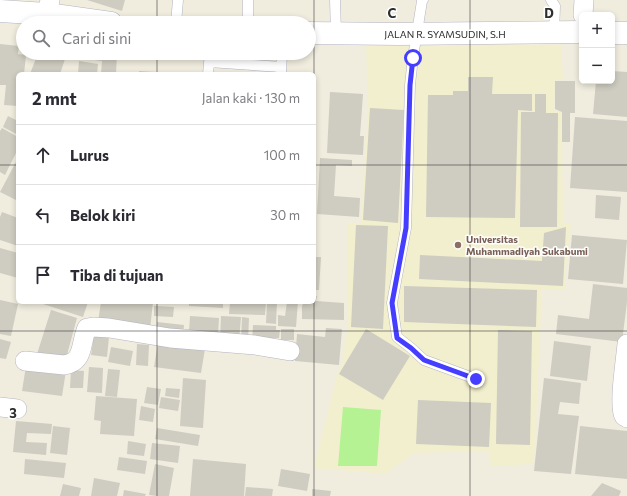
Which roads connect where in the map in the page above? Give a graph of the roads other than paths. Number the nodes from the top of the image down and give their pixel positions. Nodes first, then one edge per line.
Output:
1 (178, 0) edge
2 (248, 0) edge
3 (335, 0) edge
4 (423, 0) edge
5 (551, 0) edge
6 (584, 0) edge
7 (49, 7) edge
8 (0, 12) edge
9 (583, 12) edge
10 (83, 16) edge
11 (177, 16) edge
12 (248, 16) edge
13 (579, 32) edge
14 (316, 33) edge
15 (336, 33) junction
16 (554, 33) junction
17 (615, 33) edge
18 (627, 33) edge
19 (416, 34) junction
20 (209, 60) edge
21 (221, 60) edge
22 (282, 60) edge
23 (281, 70) edge
24 (208, 72) edge
25 (627, 344) edge
26 (290, 351) dead end
27 (25, 361) dead end
28 (476, 379) dead end
29 (627, 418) edge

1 - 11 lane
2 - 12 lane
3 - 15 lane
4 - 19 lane
5 - 16 lane
6 - 9 street
7 - 8 street
7 - 10 street
13 - 16 street, JALAN R. SYAMSUDIN, S.H
14 - 15 street, JALAN R. SYAMSUDIN, S.H
15 - 19 street, JALAN R. SYAMSUDIN, S.H
16 - 19 street, JALAN R. SYAMSUDIN, S.H
17 - 18 street
19 - 28 lane
20 - 24 lane
21 - 23 lane
22 - 23 lane
25 - 29 street
26 - 27 street

